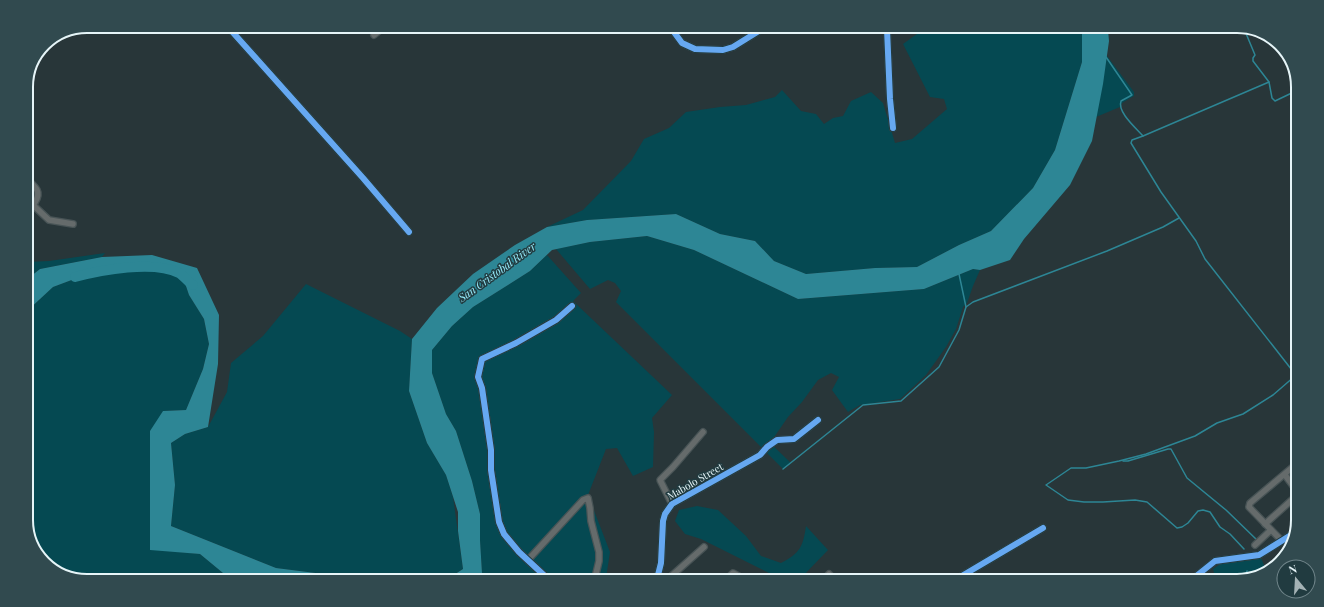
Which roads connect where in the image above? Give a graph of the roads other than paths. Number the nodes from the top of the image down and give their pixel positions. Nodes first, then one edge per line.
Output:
1 (233, 33) edge
2 (376, 33) edge
3 (675, 33) edge
4 (756, 33) edge
5 (888, 33) edge
6 (374, 35) dead end
7 (893, 128) dead end
8 (33, 186) edge
9 (34, 206) joint
10 (73, 224) dead end
11 (409, 232) dead end
12 (572, 306) dead end
13 (818, 420) dead end
14 (703, 432) dead end
15 (1291, 469) edge
16 (1285, 475) junction
17 (1291, 483) edge
18 (1291, 501) edge
19 (672, 504) junction
20 (1265, 524) junction
21 (1043, 528) dead end
22 (1271, 530) junction
23 (1288, 537) edge
24 (1282, 541) junction
25 (1255, 545) dead end
26 (704, 547) dead end
27 (528, 560) junction
28 (543, 574) edge
29 (596, 574) edge
30 (658, 574) edge
31 (674, 574) edge
32 (965, 574) edge
33 (1199, 574) edge

1 - 11 street
2 - 6 street
3 - 4 street
5 - 7 street
8 - 9 street
9 - 10 street
12 - 27 street
13 - 19 street, Mabolo Street
14 - 19 street
15 - 16 street
16 - 17 street
16 - 20 street
18 - 20 street
19 - 30 street, Mabolo Street
20 - 22 street
21 - 32 street
22 - 24 street
22 - 25 street
23 - 24 street
24 - 33 street
26 - 31 street
27 - 28 street
27 - 29 street

